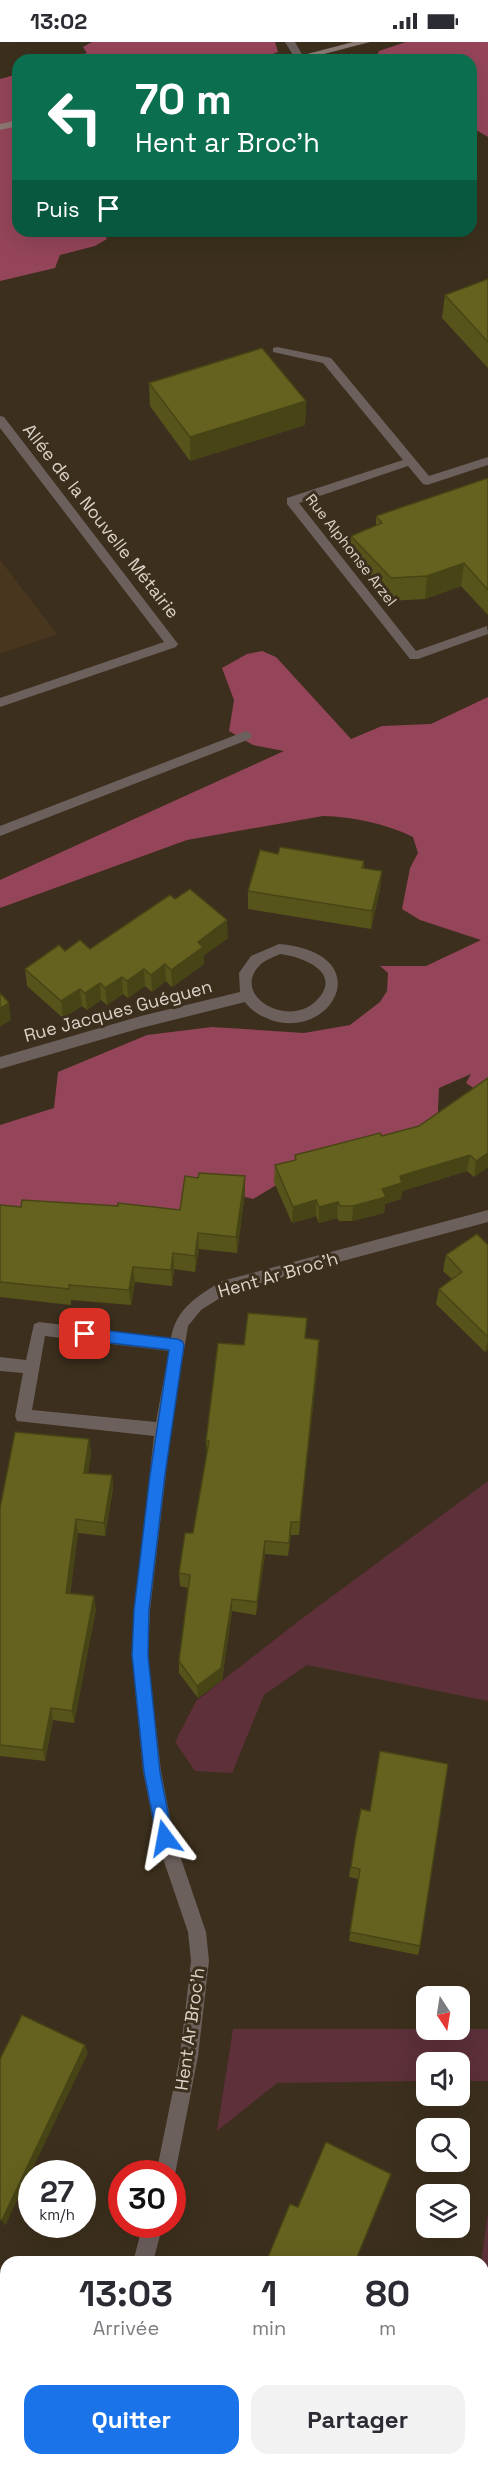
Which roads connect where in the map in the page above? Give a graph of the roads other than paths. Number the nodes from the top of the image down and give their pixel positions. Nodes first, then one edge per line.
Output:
1 (365, 42) edge
2 (315, 54) edge
3 (277, 351) dead end
4 (0, 420) edge
5 (411, 461) junction
6 (488, 461) edge
7 (487, 630) edge
8 (0, 703) edge
9 (246, 736) dead end
10 (0, 831) edge
11 (246, 996) junction
12 (0, 1063) edge
13 (488, 1215) edge
14 (177, 1345) junction
15 (0, 1364) edge
16 (32, 1367) junction
17 (163, 1430) junction
18 (168, 2160) edge
19 (149, 2238) edge
20 (145, 2256) edge

1 - 2 street
3 - 5 street
4 - 8 street, Allée de la Nouvelle Métairie
5 - 6 street
5 - 7 street, Rue Alphonse Arzel
9 - 10 street
11 - 11 street
11 - 12 street, Rue Jacques Guéguen
13 - 14 street, Hent Ar Broc'h
14 - 16 street
14 - 17 street, Hent Ar Broc'h
15 - 16 street
16 - 17 street
17 - 18 street, Hent Ar Broc'h
19 - 20 street

